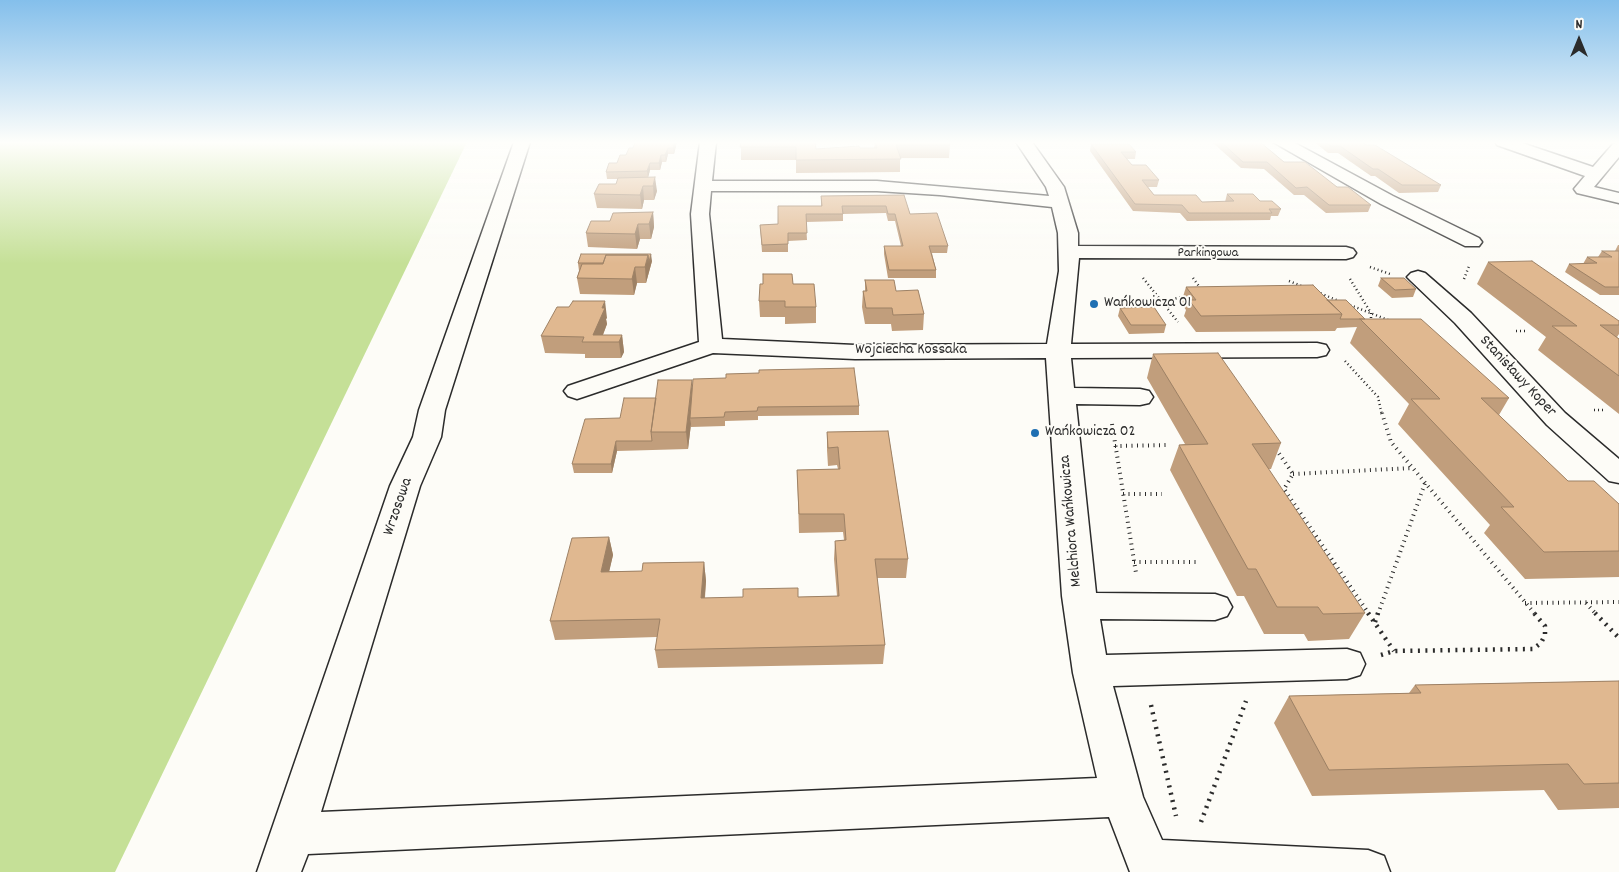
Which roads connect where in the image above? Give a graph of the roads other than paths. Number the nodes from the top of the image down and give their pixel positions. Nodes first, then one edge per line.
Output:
1 (508, 183) edge
2 (704, 183) edge
3 (1052, 183) edge
4 (1355, 183) edge
5 (1588, 183) edge
6 (704, 186) junction
7 (1619, 198) edge
8 (1061, 203) junction
9 (1472, 242) dead end
10 (1083, 252) junction
11 (1346, 253) dead end
12 (1418, 277) dead end
13 (711, 346) junction
14 (1058, 351) junction
15 (1328, 352) road end
16 (577, 391) dead end
17 (1062, 396) junction
18 (1140, 397) dead end
19 (1619, 474) edge
20 (1081, 606) junction
21 (1215, 607) dead end
22 (1347, 664) road end
23 (1091, 671) junction
24 (1122, 797) junction
25 (286, 853) edge
26 (1162, 865) edge
27 (1368, 872) edge

1 - 25 street, Wrzosowa
2 - 6 street
3 - 8 street, Melchiora Wańkowicza
4 - 9 street
5 - 7 street
6 - 8 street
6 - 13 street
8 - 10 street, Melchiora Wańkowicza
10 - 11 street, Parkingowa
10 - 14 street, Melchiora Wańkowicza
12 - 19 street, Stanisławy Koper
13 - 14 street, Wojciecha Kossaka
13 - 16 street
14 - 15 street, Wojciecha Kossaka
14 - 17 street, Melchiora Wańkowicza
17 - 18 street
17 - 20 street, Melchiora Wańkowicza
20 - 21 street
20 - 23 street, Melchiora Wańkowicza
22 - 23 street
23 - 24 street, Melchiora Wańkowicza
24 - 25 street
24 - 26 street, Melchiora Wańkowicza
26 - 27 street

